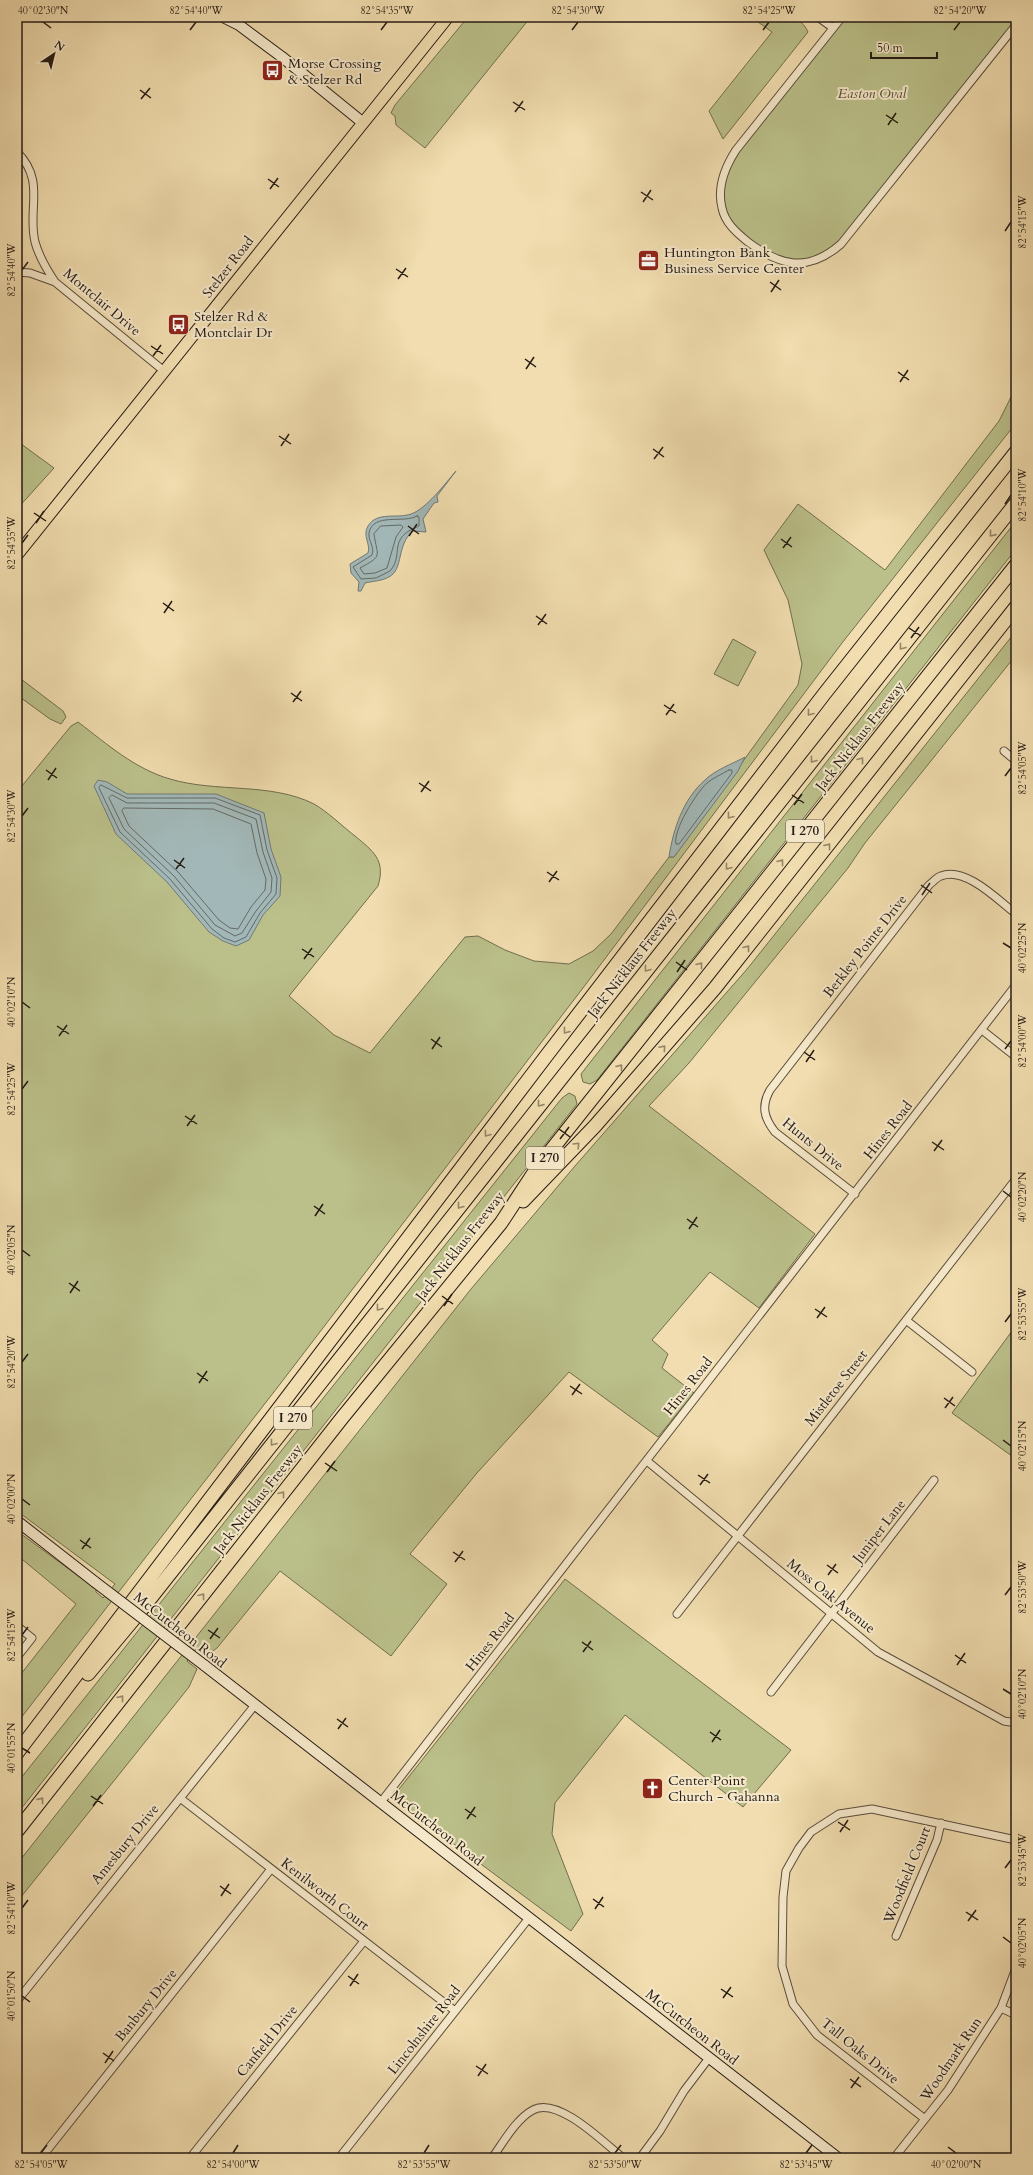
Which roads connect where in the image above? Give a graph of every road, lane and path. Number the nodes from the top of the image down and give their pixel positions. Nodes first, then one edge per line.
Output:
1 (223, 17) edge
2 (448, 17) edge
3 (818, 17) edge
4 (842, 17) edge
5 (1016, 25) edge
6 (833, 28) junction
7 (362, 122) junction
8 (17, 152) edge
9 (17, 272) edge
10 (55, 282) junction
11 (164, 371) junction
12 (1016, 444) edge
13 (1016, 452) edge
14 (1016, 503) edge
15 (17, 555) edge
16 (1016, 565) edge
17 (1016, 608) edge
18 (1016, 619) edge
19 (964, 674) junction
20 (825, 693) junction
21 (1004, 751) dead end
22 (1016, 761) edge
23 (1016, 914) edge
24 (1016, 985) edge
25 (982, 1030) junction
26 (1016, 1057) edge
27 (764, 1108) joint
28 (1016, 1178) edge
29 (855, 1194) junction
30 (501, 1223) junction
31 (906, 1320) junction
32 (972, 1372) dead end
33 (647, 1461) junction
34 (934, 1480) dead end
35 (17, 1521) edge
36 (738, 1536) junction
37 (832, 1613) junction
38 (677, 1614) dead end
39 (17, 1626) edge
40 (17, 1658) edge
41 (771, 1692) dead end
42 (255, 1705) junction
43 (1016, 1724) edge
44 (17, 1753) edge
45 (17, 1760) edge
46 (180, 1798) junction
47 (381, 1802) junction
48 (941, 1823) junction
49 (17, 1831) edge
50 (1016, 1840) edge
51 (271, 1869) junction
52 (529, 1918) junction
53 (896, 1936) dead end
54 (364, 1941) junction
55 (1016, 1968) edge
56 (17, 2001) edge
57 (1001, 2008) junction
58 (455, 2012) junction
59 (1016, 2015) edge
60 (709, 2058) junction
61 (925, 2119) junction
62 (41, 2158) edge
63 (190, 2158) edge
64 (339, 2158) edge
65 (492, 2158) edge
66 (623, 2158) edge
67 (640, 2158) edge
68 (838, 2158) edge
69 (894, 2158) edge

1 - 7 main road
2 - 7 main road, Stelzer Road
3 - 6 street
4 - 6 street
5 - 6 street
7 - 11 main road, Stelzer Road
8 - 10 street, Montclair Drive
9 - 10 street
10 - 11 street, Montclair Drive
11 - 15 main road, Stelzer Road
12 - 20 highway
13 - 20 highway
14 -> 45 highway, Jack Nicklaus Freeway / I 270
30 -> 16 highway, Jack Nicklaus Freeway / I 270
17 - 19 highway
18 - 19 highway
30 -> 19 highway
20 -> 44 highway
21 - 22 street
23 - 27 street, Berkley Pointe Drive
24 - 25 street, Hines Road
25 - 26 street
25 - 29 street, Hines Road
27 - 29 street, Hunts Drive
28 - 31 street, Mistletoe Street
29 - 33 street, Hines Road
49 -> 30 highway, Jack Nicklaus Freeway / I 270
31 - 32 street
31 - 36 street, Mistletoe Street
33 - 36 street, Moss Oak Avenue
33 - 47 street, Hines Road
34 - 37 street, Juniper Lane
35 - 42 main road, McCutcheon Road, bridge
36 - 37 street, Moss Oak Avenue
36 - 38 street, Mistletoe Street
37 - 41 street, Juniper Lane
37 - 43 street, Moss Oak Avenue
39 - 40 street
42 - 46 street, Amesbury Drive
42 - 47 main road, McCutcheon Road
46 - 51 street, Kenilworth Court
46 - 56 street, Amesbury Drive
47 - 52 main road, McCutcheon Road
48 - 50 street, Tall Oaks Drive
48 - 53 street, Woodfield Court
48 - 61 street, Tall Oaks Drive
51 - 54 street, Kenilworth Court
51 - 62 street, Banbury Drive
52 - 58 street, Lincolnshire Road
52 - 60 main road, McCutcheon Road
54 - 58 street, Kenilworth Court
54 - 63 street, Canfield Drive
55 - 57 street, Woodmark Run
57 - 59 street
57 - 61 street, Woodmark Run
58 - 64 street, Lincolnshire Road
60 - 67 street
60 - 68 main road, McCutcheon Road
61 - 69 street, Woodmark Run
65 - 66 street

